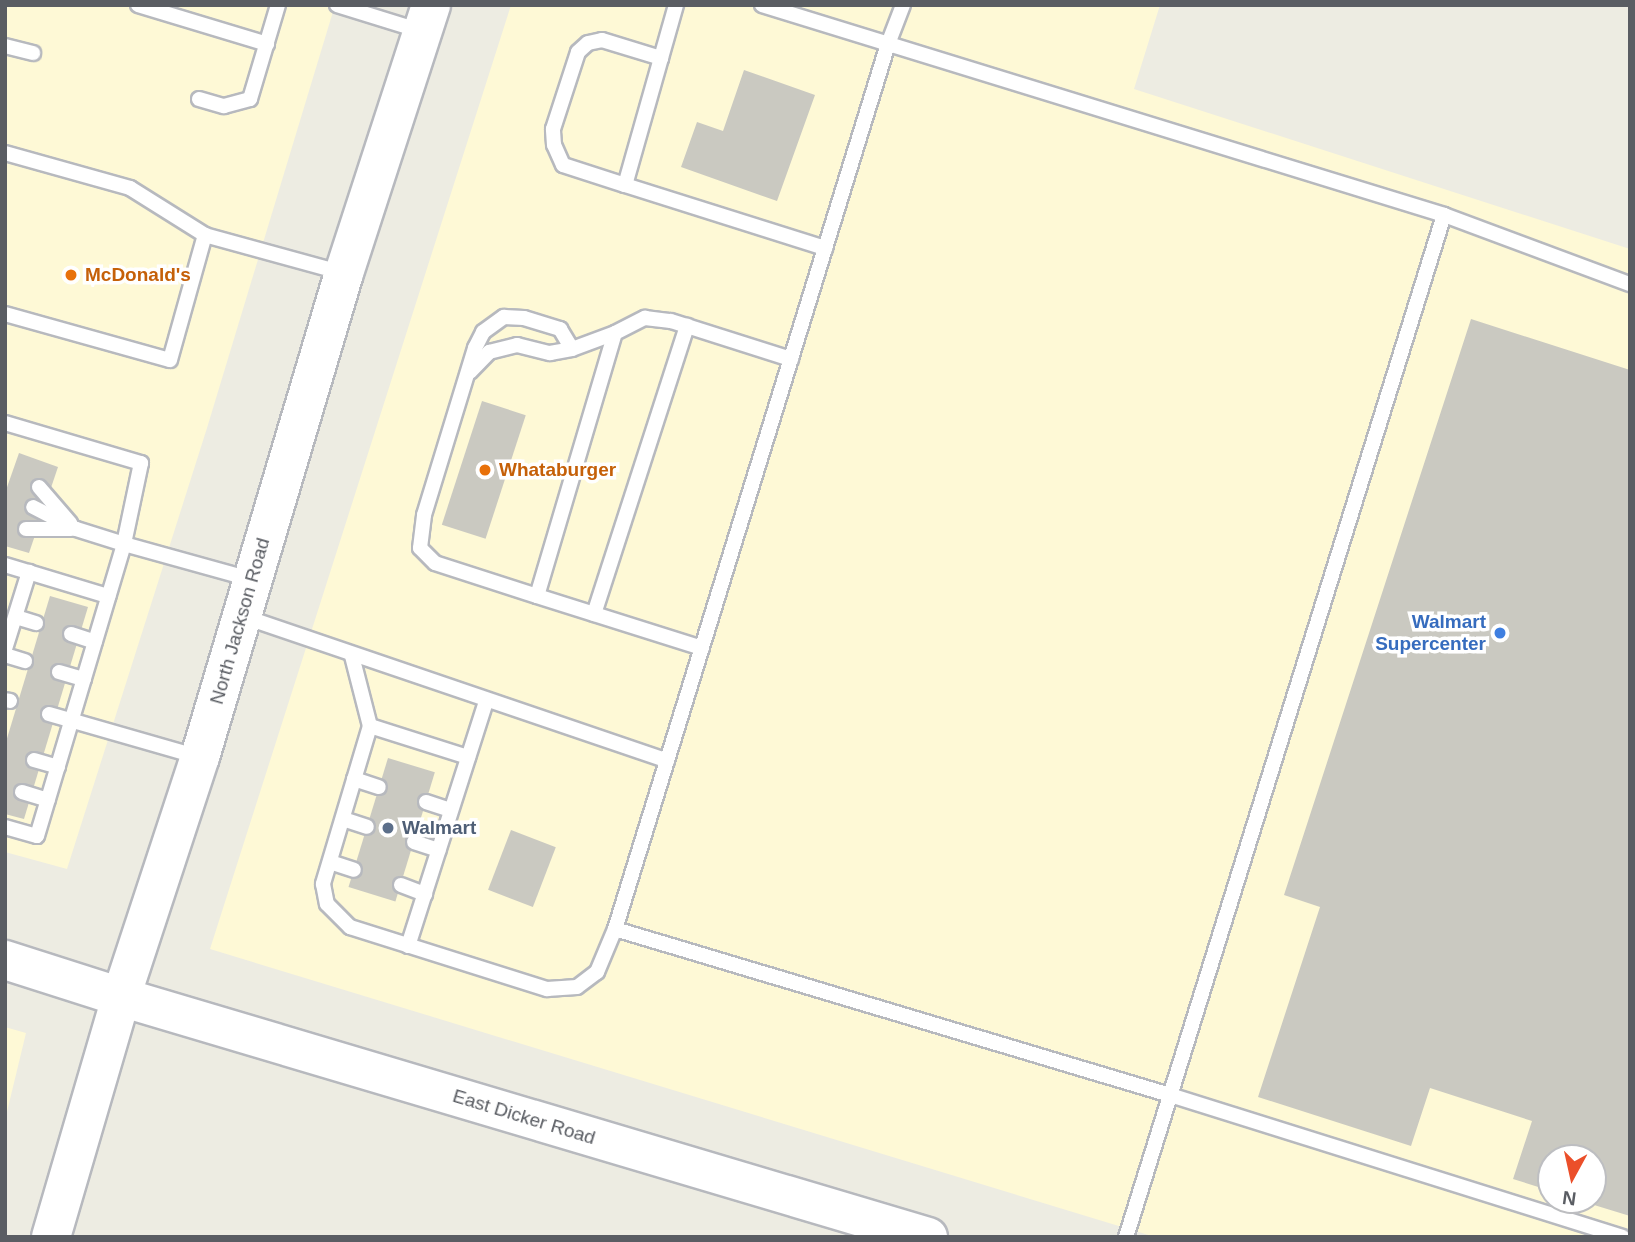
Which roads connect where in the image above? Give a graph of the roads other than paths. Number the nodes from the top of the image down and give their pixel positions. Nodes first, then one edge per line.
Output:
1 (138, 5) edge
2 (278, 5) edge
3 (337, 5) edge
4 (676, 5) edge
5 (762, 5) edge
6 (903, 5) edge
7 (427, 19) edge
8 (267, 44) junction
9 (888, 44) junction
10 (5, 46) edge
11 (33, 54) dead end
12 (661, 58) junction
13 (199, 99) dead end
14 (5, 153) edge
15 (625, 185) junction
16 (1444, 215) junction
17 (205, 234) junction
18 (825, 248) junction
19 (344, 273) junction
20 (1630, 284) edge
21 (5, 314) edge
22 (687, 326) junction
23 (615, 332) junction
24 (572, 349) junction
25 (791, 359) junction
26 (469, 373) junction
27 (5, 423) edge
28 (39, 487) dead end
29 (33, 507) dead end
30 (26, 529) dead end
31 (76, 529) junction
32 (124, 544) junction
33 (5, 565) edge
34 (29, 572) junction
35 (251, 579) junction
36 (108, 596) junction
37 (537, 596) junction
38 (594, 614) junction
39 (241, 615) junction
40 (16, 617) junction
41 (36, 623) dead end
42 (71, 634) dead end
43 (95, 642) junction
44 (702, 648) junction
45 (5, 649) edge
46 (5, 655) edge
47 (352, 656) junction
48 (25, 662) dead end
49 (59, 672) dead end
50 (83, 679) junction
51 (486, 701) junction
52 (49, 714) dead end
53 (71, 721) junction
54 (370, 726) junction
55 (200, 757) junction
56 (468, 757) junction
57 (34, 760) dead end
58 (667, 761) junction
59 (58, 767) junction
60 (354, 779) junction
61 (379, 787) dead end
62 (22, 792) dead end
63 (48, 800) junction
64 (426, 802) dead end
65 (452, 810) junction
66 (343, 819) junction
67 (5, 827) edge
68 (368, 827) dead end
69 (414, 842) dead end
70 (439, 850) junction
71 (330, 862) junction
72 (354, 870) dead end
73 (401, 885) dead end
74 (425, 894) junction
75 (615, 929) junction
76 (408, 946) junction
77 (5, 960) edge
78 (121, 997) junction
79 (1170, 1095) junction
80 (51, 1237) edge
81 (928, 1237) edge
82 (1126, 1237) edge
83 (1622, 1237) edge

1 - 8 lane
2 - 8 lane
3 - 7 lane
4 - 12 lane
5 - 9 lane
6 - 9 lane
7 - 19 main road, North Jackson Road
8 - 13 lane
9 - 16 lane
9 - 18 lane
10 - 11 lane
12 - 15 lane
12 - 15 lane
14 - 17 lane
15 - 18 lane
16 - 20 lane
16 - 79 lane
17 - 19 lane
17 - 21 lane
18 - 25 lane
19 - 35 main road, North Jackson Road
22 - 23 lane
22 - 25 lane
22 - 38 lane
23 - 24 lane
23 - 37 lane
24 - 26 lane
24 - 26 lane
25 - 44 lane
26 - 37 lane
27 - 32 lane
28 - 31 lane
29 - 31 lane
30 - 31 lane
31 - 32 lane
32 - 35 lane
32 - 36 lane
33 - 34 lane
34 - 36 lane
34 - 40 lane
35 - 39 main road, North Jackson Road
36 - 43 lane
37 - 38 lane
38 - 44 lane
39 - 47 lane
39 - 55 main road, North Jackson Road
40 - 41 lane
40 - 45 lane
42 - 43 lane
43 - 50 lane
44 - 58 lane
46 - 48 lane
47 - 51 lane
47 - 54 lane
49 - 50 lane
50 - 53 lane
51 - 56 lane
51 - 58 lane
52 - 53 lane
53 - 55 lane
53 - 59 lane
54 - 56 lane
54 - 60 lane
55 - 78 main road, North Jackson Road
56 - 65 lane
57 - 59 lane
58 - 75 lane
59 - 63 lane
60 - 61 lane
60 - 66 lane
62 - 63 lane
63 - 67 lane
64 - 65 lane
65 - 70 lane
66 - 68 lane
66 - 71 lane
69 - 70 lane
70 - 74 lane
71 - 72 lane
71 - 76 lane
73 - 74 lane
74 - 76 lane
75 - 76 lane
75 - 79 lane
77 - 78 main road, East Dicker Road
78 - 80 main road, North Jackson Road
78 - 81 main road, East Dicker Road
79 - 82 lane
79 - 83 lane

